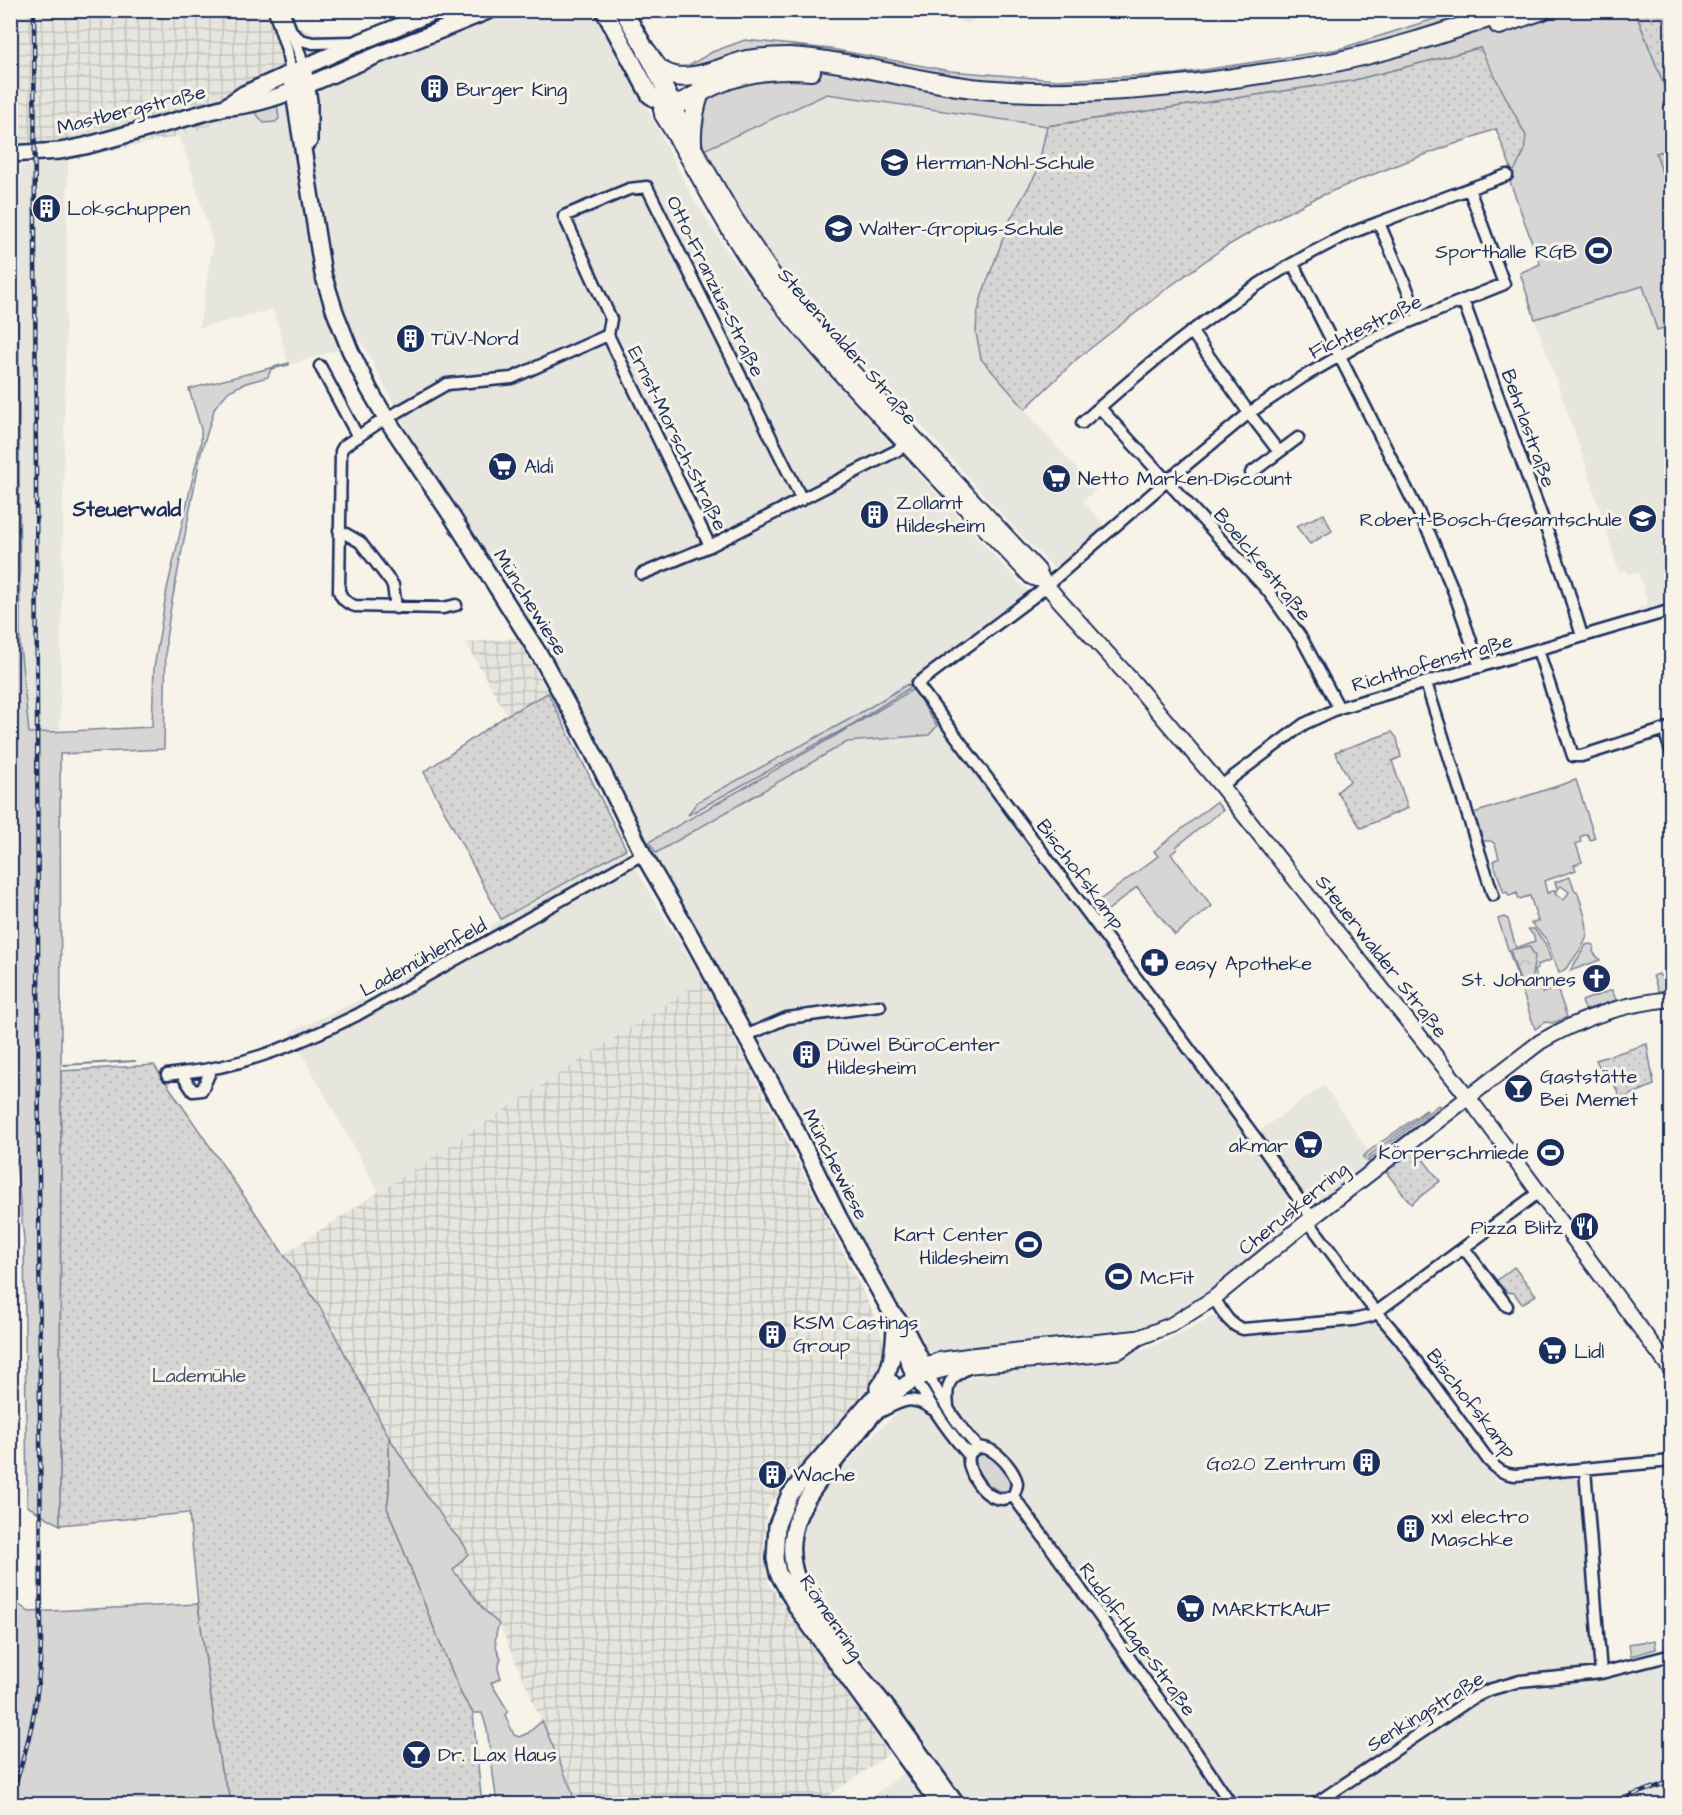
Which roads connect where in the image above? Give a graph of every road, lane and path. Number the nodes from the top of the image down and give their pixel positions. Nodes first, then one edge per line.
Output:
1 (274, 10) edge
2 (283, 10) edge
3 (439, 10) edge
4 (490, 10) edge
5 (604, 10) edge
6 (623, 10) edge
7 (1512, 10) edge
8 (1543, 10) edge
9 (291, 31) junction
10 (360, 42) junction
11 (647, 52) junction
12 (297, 71) junction
13 (708, 73) junction
14 (300, 87) junction
15 (700, 92) junction
16 (665, 104) junction
17 (225, 106) junction
18 (692, 144) junction
19 (10, 154) edge
20 (1507, 175) dead end
21 (1469, 189) junction
22 (1379, 223) junction
23 (1293, 264) junction
24 (1463, 300) junction
25 (1419, 317) junction
26 (1191, 331) junction
27 (608, 335) junction
28 (1340, 356) junction
29 (320, 366) dead end
30 (1100, 407) junction
31 (1249, 413) junction
32 (386, 418) junction
33 (1082, 423) dead end
34 (358, 437) junction
35 (1298, 438) dead end
36 (909, 440) junction
37 (1279, 452) junction
38 (1251, 473) dead end
39 (1168, 480) junction
40 (802, 500) junction
41 (339, 530) junction
42 (710, 546) junction
43 (642, 574) dead end
44 (1045, 584) junction
45 (456, 605) dead end
46 (396, 608) junction
47 (1671, 610) edge
48 (1582, 636) junction
49 (1538, 650) junction
50 (1480, 667) junction
51 (1426, 683) junction
52 (1339, 708) junction
53 (1668, 728) edge
54 (1671, 754) edge
55 (1221, 786) junction
56 (643, 854) junction
57 (1493, 895) dead end
58 (1671, 999) edge
59 (880, 1006) dead end
60 (745, 1036) junction
61 (211, 1070) junction
62 (181, 1073) junction
63 (166, 1076) dead end
64 (1467, 1097) junction
65 (1538, 1193) junction
66 (1310, 1219) junction
67 (1464, 1248) junction
68 (1214, 1298) junction
69 (1507, 1306) dead end
70 (890, 1310) junction
71 (1377, 1311) junction
72 (895, 1327) junction
73 (1138, 1338) junction
74 (970, 1366) junction
75 (1671, 1371) edge
76 (920, 1372) junction
77 (871, 1400) junction
78 (932, 1409) junction
79 (948, 1412) junction
80 (870, 1418) junction
81 (974, 1451) junction
82 (1671, 1461) edge
83 (1585, 1469) junction
84 (1013, 1496) junction
85 (1671, 1655) edge
86 (1601, 1673) junction
87 (939, 1804) edge
88 (956, 1804) edge
89 (1231, 1804) edge
90 (1315, 1804) edge

1 - 12 street
2 - 9 street
3 - 10 main road, Mastbergstraße
4 - 14 main road, Mastbergstraße
5 - 16 main road, Steuerwalder Straße
6 - 11 main road, Steuerwalder Straße
7 - 13 highway
8 - 15 highway
9 - 10 street
9 - 12 street
10 - 12 main road, Mastbergstraße
11 - 13 highway
11 - 16 main road, Steuerwalder Straße
12 - 14 main road
12 - 17 main road, Mastbergstraße
13 - 16 highway
14 - 17 main road, Mastbergstraße
14 - 32 main road, Münchewiese
15 - 16 highway
15 - 18 highway
16 - 18 street, Steuerwalder Straße
16 - 36 street, Steuerwalder Straße
17 - 19 main road, Mastbergstraße
18 - 36 street, Steuerwalder Straße
20 - 21 street
21 - 22 street
21 - 24 street, Fichtestraße
22 - 23 street
22 - 25 street
23 - 26 street
23 - 28 street
24 - 25 street, Fichtestraße
24 - 48 street, Behrlastraße
25 - 28 street, Fichtestraße
26 - 30 street
26 - 31 street
27 - 32 street, Ernst-Morsch-Straße
27 - 40 street, Otto-Franzius-Straße
27 - 42 street, Ernst-Morsch-Straße
28 - 31 street, Fichtestraße
28 - 50 street
29 - 34 street
30 - 33 street
30 - 39 street, Boelckestraße
31 - 37 street
31 - 39 street, Fichtestraße
32 - 34 street, Ernst-Morsch-Straße
32 - 56 main road, Münchewiese
34 - 41 street, Ernst-Morsch-Straße
35 - 37 street
36 - 40 street
36 - 44 street, Steuerwalder Straße
37 - 38 street
39 - 44 street, Fichtestraße
39 - 52 street, Boelckestraße
40 - 42 street
41 - 46 street
41 - 46 street, Ernst-Morsch-Straße
42 - 43 street
44 - 55 street, Steuerwalder Straße
44 - 66 street, Bischofskamp
45 - 46 street
47 - 48 street, Richthofenstraße
48 - 49 street, Richthofenstraße
49 - 50 street, Richthofenstraße
49 - 53 street
50 - 51 street, Richthofenstraße
51 - 52 street, Richthofenstraße
51 - 57 street
52 - 55 street, Richthofenstraße
53 - 54 street
55 - 64 street, Steuerwalder Straße
56 - 60 main road, Münchewiese
56 - 61 street, Lademühlenfeld
58 - 64 street, Cheruskerring
59 - 60 street
60 - 70 main road, Münchewiese
61 - 62 street, Lademühlenfeld
61 - 62 street
62 - 63 street, Lademühlenfeld
64 - 65 street, Steuerwalder Straße
64 - 66 street, Cheruskerring
65 - 67 street
65 - 75 street, Steuerwalder Straße
66 - 68 street, Cheruskerring
66 - 71 street, Bischofskamp
67 - 69 street
67 - 71 street
68 - 71 street
68 - 73 street, Cheruskerring
70 - 72 main road, Münchewiese
70 - 76 main road, Münchewiese
71 - 83 street, Bischofskamp
72 - 76 main road, Münchewiese
72 - 77 main road, Münchewiese
73 - 74 street, Cheruskerring
73 - 76 street, Cheruskerring
74 - 76 street, Cheruskerring
74 - 79 street
76 - 77 main road, Römerring
76 - 78 street, Rudolf-Hage-Straße
76 - 79 street, Rudolf-Hage-Straße
76 - 80 main road, Römerring
77 - 87 main road, Römerring
78 - 80 street
78 - 81 street, Rudolf-Hage-Straße
79 - 81 street, Rudolf-Hage-Straße
80 - 88 main road, Römerring
81 - 84 street, Rudolf-Hage-Straße
81 - 84 street, Rudolf-Hage-Straße
82 - 83 street, Bischofskamp
83 - 86 street
84 - 89 street, Rudolf-Hage-Straße
85 - 86 street, Senkingstraße
86 - 90 street, Senkingstraße

